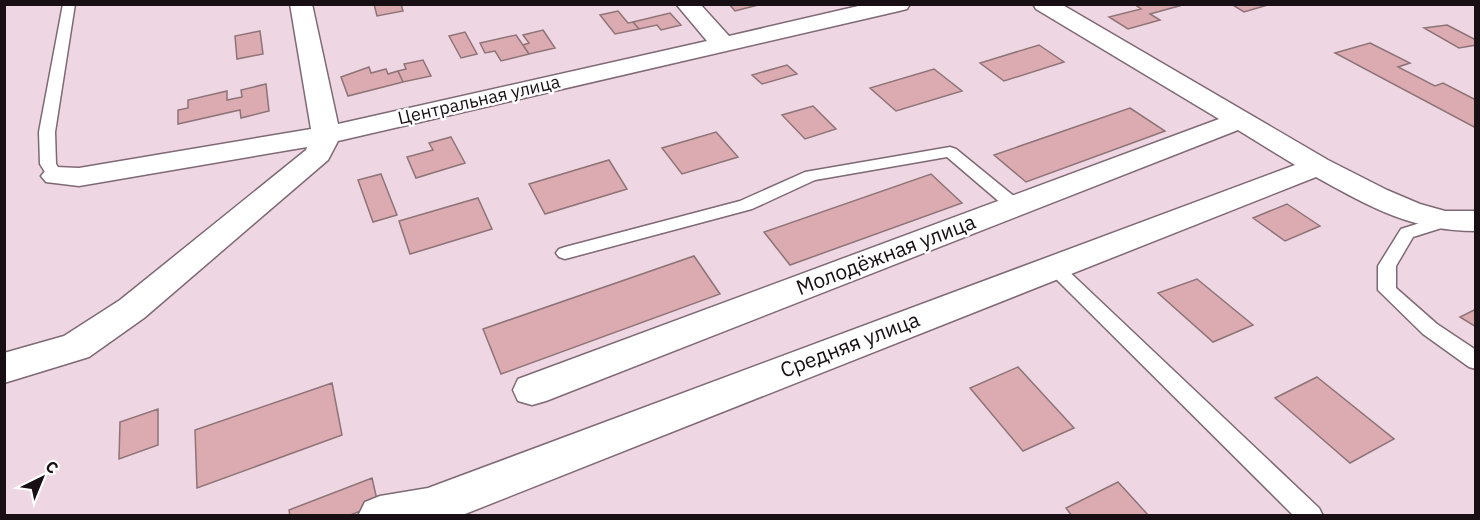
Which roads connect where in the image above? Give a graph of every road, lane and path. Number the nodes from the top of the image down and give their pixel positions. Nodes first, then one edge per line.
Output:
1 (69, 4) edge
2 (301, 4) edge
3 (687, 4) edge
4 (898, 4) edge
5 (1044, 4) edge
6 (724, 45) junction
7 (1240, 120) junction
8 (326, 135) junction
9 (1318, 166) junction
10 (56, 176) joint
11 (1015, 206) junction
12 (1445, 221) junction
13 (1476, 221) edge
14 (565, 253) dead end
15 (1054, 267) junction
16 (1476, 360) edge
17 (4, 368) edge
18 (532, 390) dead end
19 (430, 512) edge
20 (380, 516) edge
21 (1311, 516) edge

1 - 10 lane
2 - 8 street
3 - 6 street
4 - 6 street, Центральная улица
5 - 7 street
6 - 8 street, Центральная улица
7 - 9 street
7 - 11 street, Молодёжная улица
8 - 10 street, Центральная улица
8 - 17 street
9 - 12 street
9 - 15 street, Средняя улица
11 - 14 lane
11 - 18 street, Молодёжная улица
12 - 13 street
12 - 16 lane
15 - 19 street, Средняя улица
15 - 21 lane
19 - 20 street, Средняя улица

